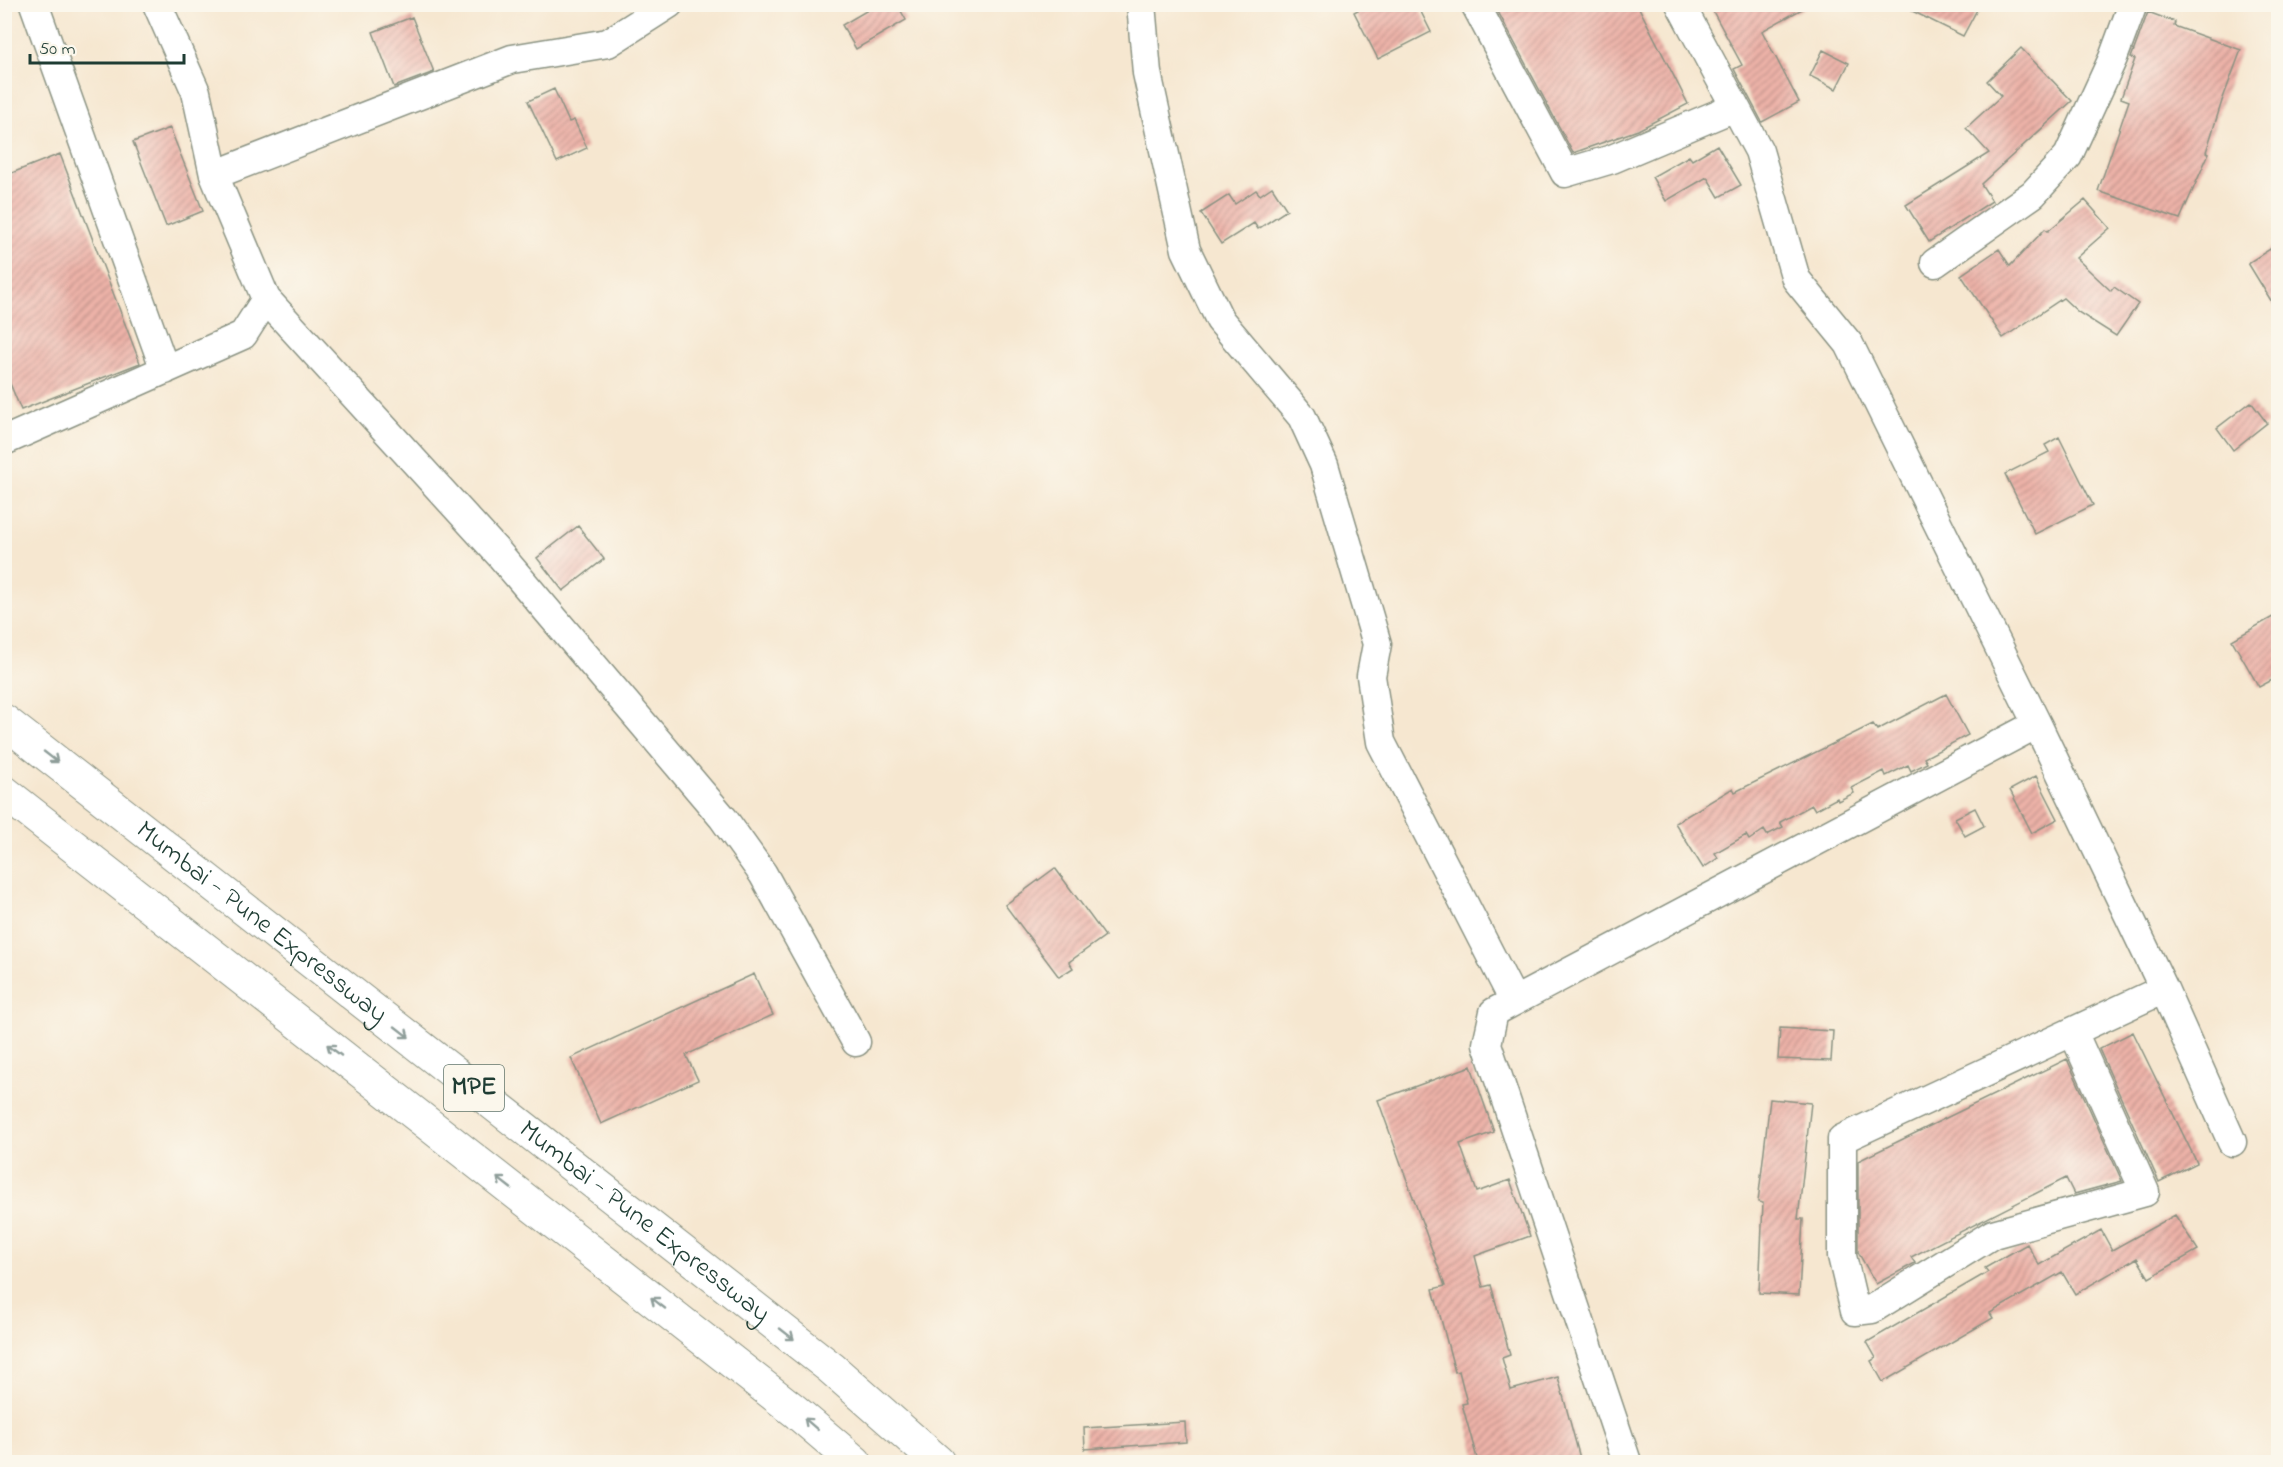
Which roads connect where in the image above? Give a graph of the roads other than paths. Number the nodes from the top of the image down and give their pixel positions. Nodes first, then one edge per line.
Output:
1 (34, 4) edge
2 (157, 4) edge
3 (669, 4) edge
4 (1142, 4) edge
5 (1475, 4) edge
6 (1680, 4) edge
7 (2133, 4) edge
8 (1735, 106) junction
9 (214, 175) junction
10 (1935, 263) dead end
11 (266, 299) junction
12 (165, 370) junction
13 (4, 441) edge
14 (4, 721) edge
15 (2037, 724) junction
16 (4, 792) edge
17 (2164, 989) junction
18 (1514, 1001) junction
19 (2074, 1034) junction
20 (856, 1042) dead end
21 (2232, 1142) dead end
22 (855, 1462) edge
23 (938, 1462) edge
24 (1627, 1462) edge

1 - 12 street
2 - 9 street
3 - 9 street
4 - 18 street
5 - 8 street
6 - 8 street
7 - 10 street
8 - 15 street
9 - 11 street
11 - 12 street
11 - 20 street
12 - 13 street
14 -> 23 highway, Mumbai - Pune Expressway / MPE
15 - 17 street
15 - 18 street
22 -> 16 highway, Mumbai - Pune Expressway / MPE
17 - 19 street
17 - 21 street
18 - 24 street
19 - 19 street

